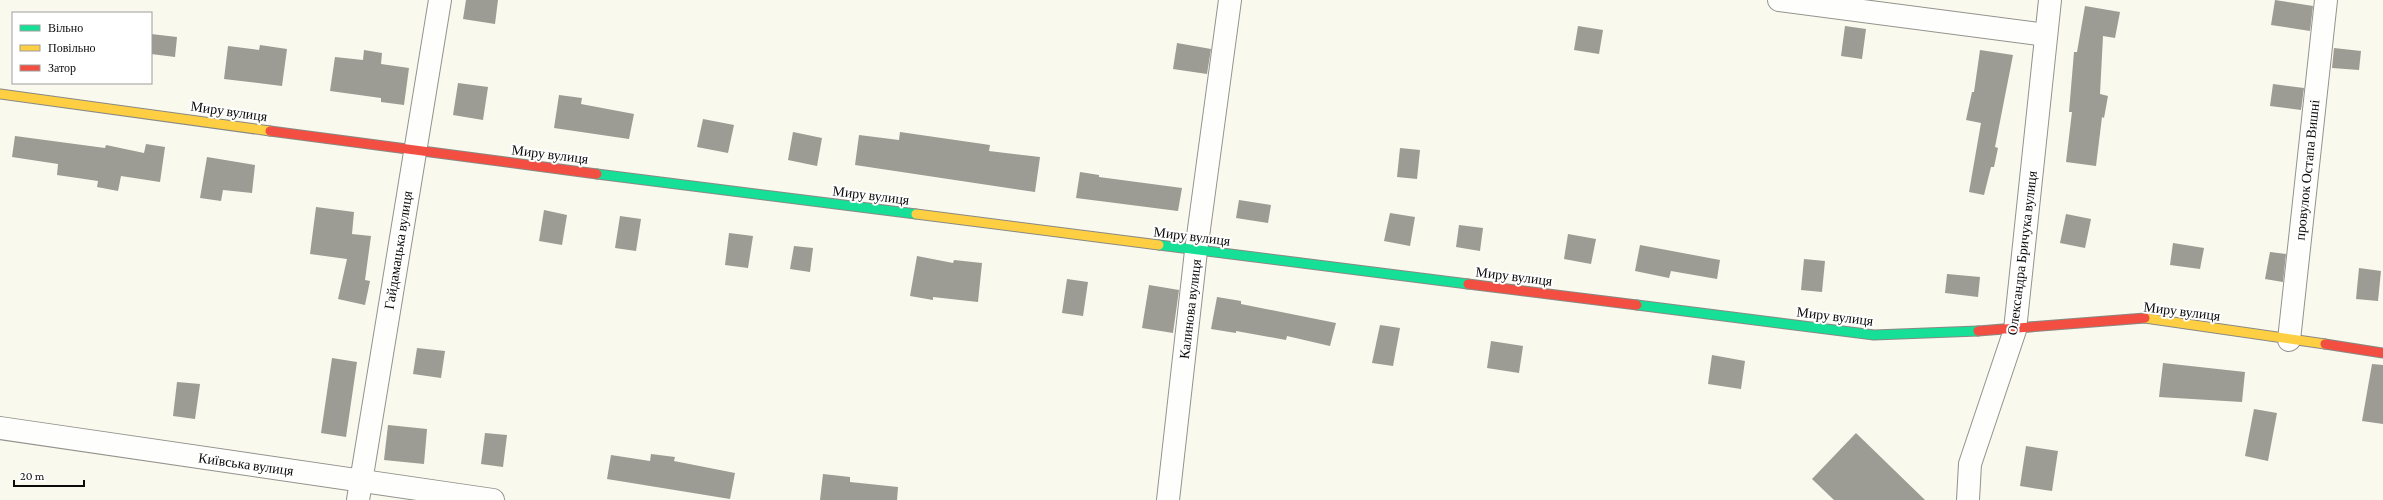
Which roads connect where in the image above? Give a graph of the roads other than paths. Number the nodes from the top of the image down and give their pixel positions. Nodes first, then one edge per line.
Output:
1 (440, 0) edge
2 (1230, 0) edge
3 (1779, 0) edge
4 (2050, 0) edge
5 (2326, 0) edge
6 (2046, 35) junction
7 (0, 94) edge
8 (415, 151) junction
9 (1196, 251) junction
10 (2014, 330) junction
11 (2289, 340) junction
12 (2383, 353) edge
13 (0, 428) edge
14 (359, 491) edge
15 (493, 500) edge
16 (1168, 500) edge
17 (1968, 500) edge

1 - 8 street, Гайдамацька вулиця
2 - 9 street, Калинова вулиця
3 - 6 street
4 - 6 street, Олександра Бричука вулиця
5 - 11 street, провулок Остапа Вишні
6 - 10 street, Олександра Бричука вулиця
7 - 8 main road, Миру вулиця
8 - 9 main road, Миру вулиця
8 - 14 street, Гайдамацька вулиця
9 - 10 main road, Миру вулиця
9 - 16 street, Калинова вулиця
10 - 11 main road, Миру вулиця
10 - 17 street, Олександра Бричука вулиця
11 - 12 main road, Миру вулиця
13 - 14 street, Київська вулиця
14 - 15 street, Київська вулиця

